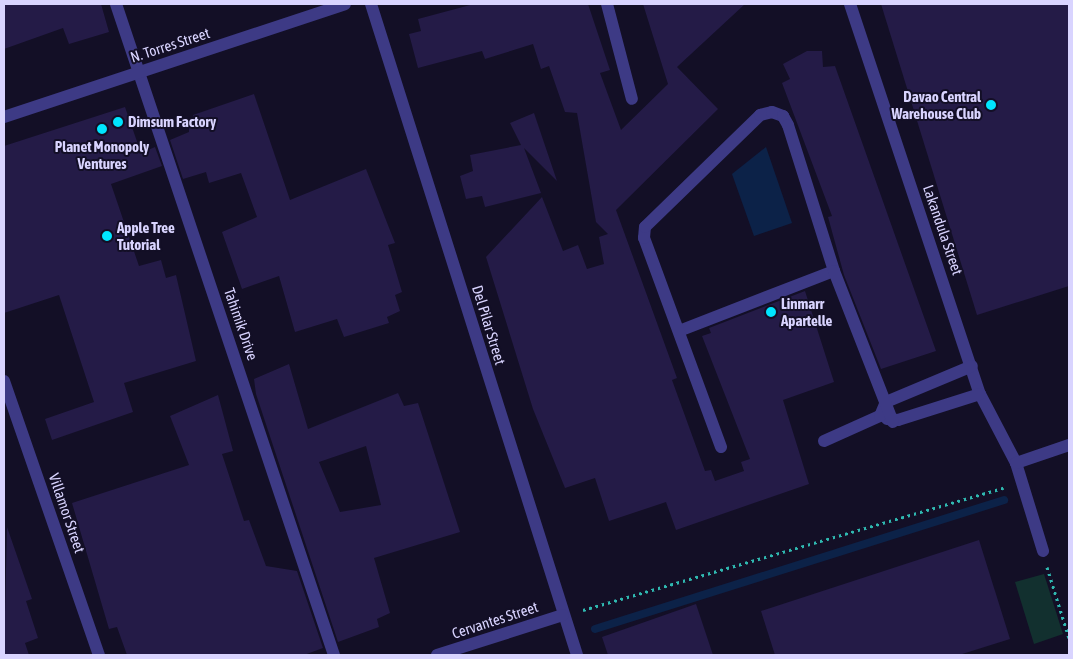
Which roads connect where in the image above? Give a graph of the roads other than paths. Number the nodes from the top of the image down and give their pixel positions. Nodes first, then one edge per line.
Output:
1 (116, 4) edge
2 (345, 4) edge
3 (371, 4) edge
4 (607, 4) edge
5 (850, 4) edge
6 (140, 73) junction
7 (632, 100) dead end
8 (4, 117) edge
9 (834, 271) junction
10 (679, 331) junction
11 (972, 366) junction
12 (4, 381) edge
13 (980, 394) junction
14 (886, 402) junction
15 (880, 416) junction
16 (893, 422) junction
17 (824, 441) dead end
18 (1069, 445) edge
19 (722, 447) dead end
20 (1016, 463) junction
21 (1042, 551) road end
22 (563, 615) junction
23 (99, 655) edge
24 (334, 655) edge
25 (438, 655) edge
26 (577, 655) edge

1 - 6 street, Tahimik Drive
2 - 6 street, N. Torres Street
3 - 22 street, Del Pilar Street
4 - 7 street
5 - 11 street, Lakandula Street
6 - 8 street, N. Torres Street
6 - 24 street, Tahimik Drive
9 - 10 street
9 - 10 street
9 - 14 street
10 - 19 street
11 - 13 street, Lakandula Street
11 - 14 street
12 - 23 street, Villamor Street
13 - 16 street
13 - 20 street, Lakandula Street
14 - 15 street
14 - 16 street
15 - 16 street
15 - 17 street
18 - 20 street
20 - 21 street, Lakandula Street
22 - 25 street, Cervantes Street
22 - 26 street, Del Pilar Street

